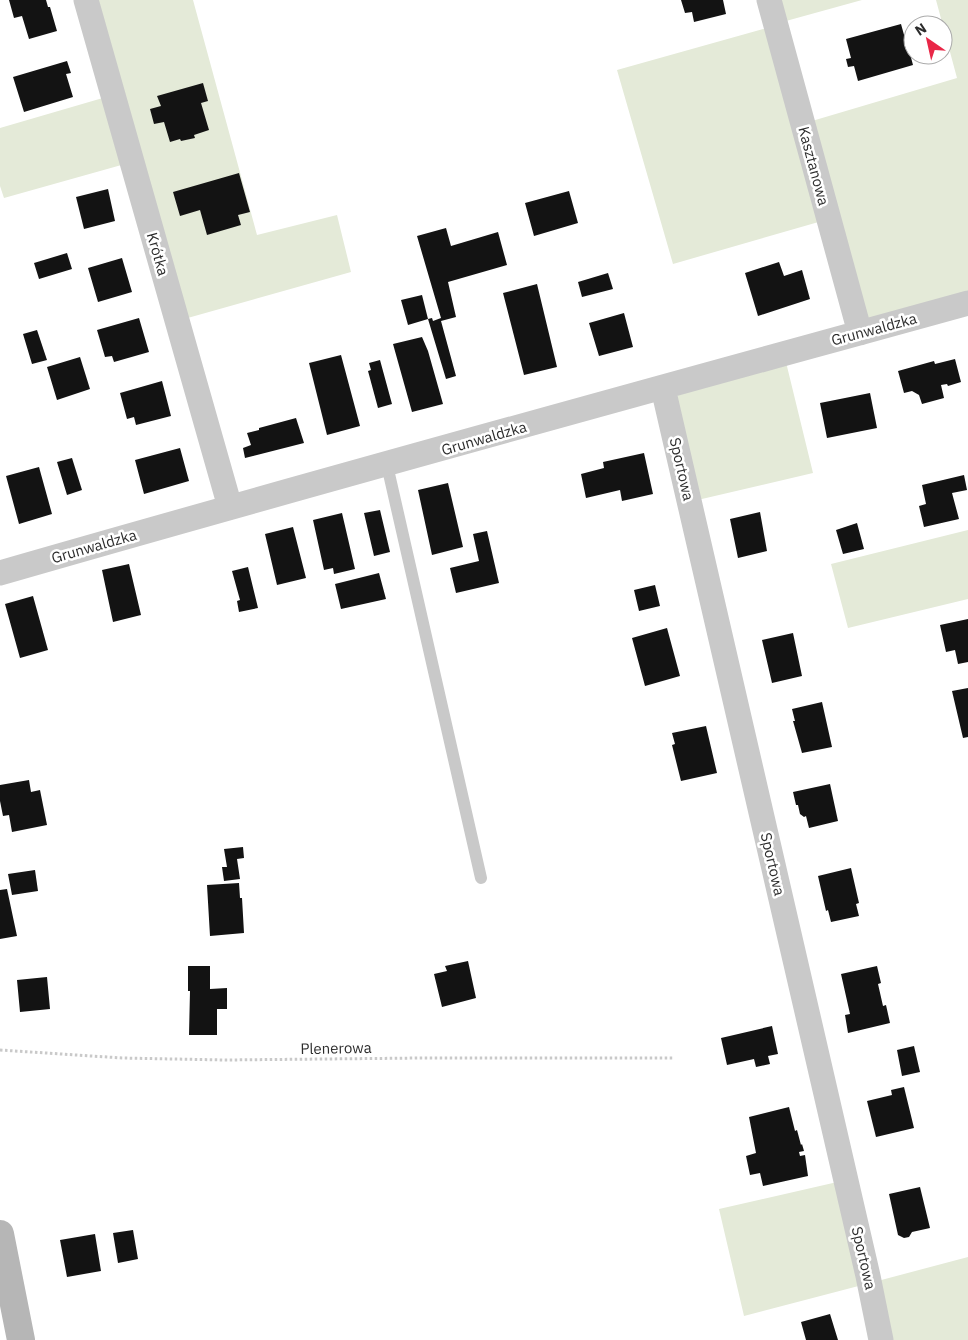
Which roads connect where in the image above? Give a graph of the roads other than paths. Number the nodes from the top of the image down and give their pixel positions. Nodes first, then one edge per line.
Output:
1 (86, 0) edge
2 (769, 0) edge
3 (968, 303) edge
4 (860, 333) junction
5 (663, 388) junction
6 (387, 465) junction
7 (230, 507) junction
8 (0, 574) edge
9 (481, 878) dead end
10 (0, 1234) edge
11 (21, 1340) edge
12 (881, 1340) edge

1 - 7 street, Krótka
2 - 4 street, Kasztanowa
3 - 4 street, Grunwaldzka
4 - 5 street, Grunwaldzka
5 - 6 street, Grunwaldzka
5 - 12 street, Sportowa
6 - 7 street, Grunwaldzka
6 - 9 lane
7 - 8 street, Grunwaldzka
10 - 11 street

